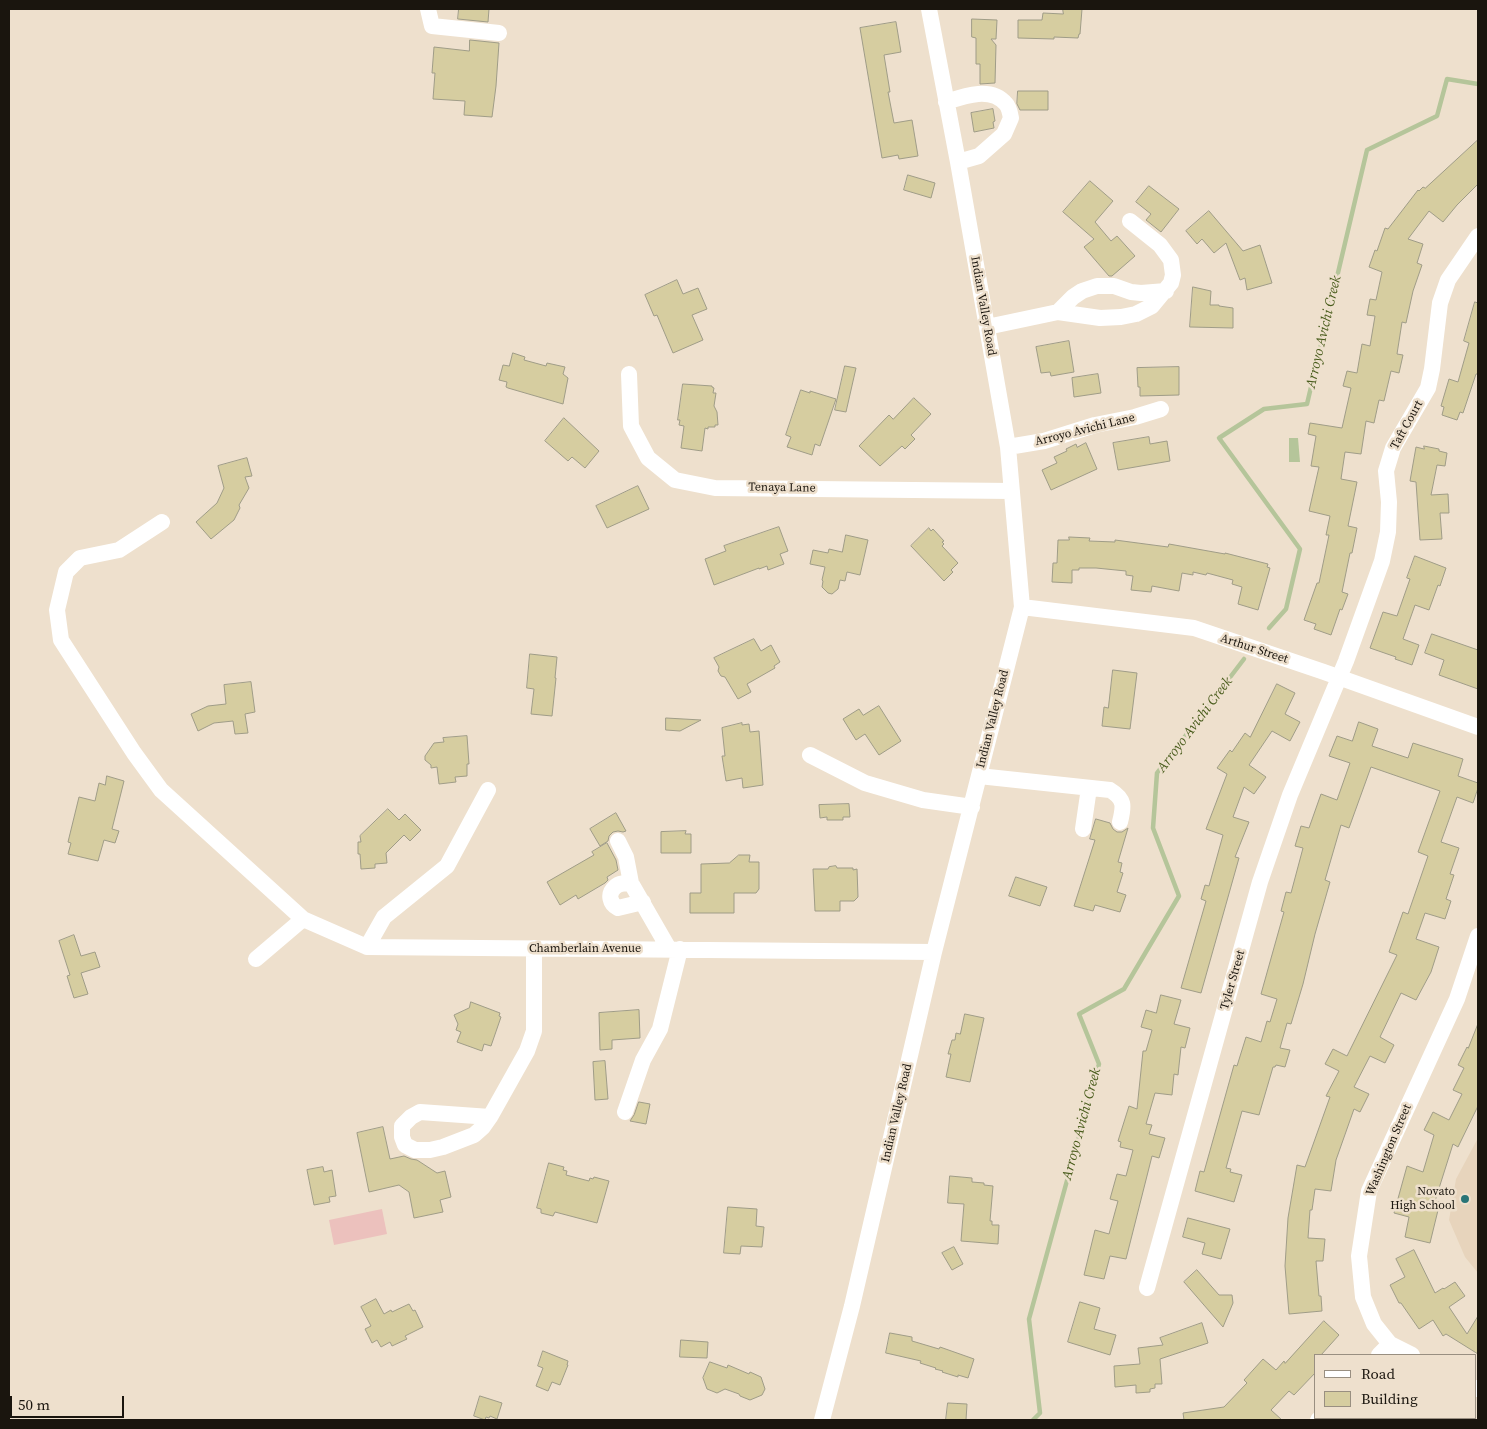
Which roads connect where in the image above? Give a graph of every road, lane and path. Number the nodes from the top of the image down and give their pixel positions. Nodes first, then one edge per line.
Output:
1 (428, 9) edge
2 (929, 9) edge
3 (499, 33) dead end
4 (946, 102) junction
5 (958, 162) junction
6 (1130, 221) dead end
7 (1478, 236) edge
8 (1166, 291) junction
9 (1058, 312) junction
10 (986, 327) junction
11 (629, 374) dead end
12 (1161, 409) dead end
13 (1008, 447) junction
14 (1012, 491) junction
15 (162, 522) dead end
16 (1022, 607) junction
17 (1339, 678) junction
18 (1478, 727) edge
19 (810, 755) dead end
20 (979, 776) junction
21 (1089, 788) junction
22 (488, 790) dead end
23 (972, 807) junction
24 (1120, 822) dead end
25 (1083, 829) dead end
26 (618, 842) dead end
27 (632, 882) junction
28 (643, 902) junction
29 (303, 919) junction
30 (1478, 936) edge
31 (367, 947) junction
32 (534, 948) junction
33 (674, 949) junction
34 (934, 952) junction
35 (256, 959) dead end
36 (625, 1112) dead end
37 (490, 1116) junction
38 (1147, 1288) dead end
39 (1384, 1349) edge
40 (1407, 1354) edge
41 (822, 1420) edge

1 - 3 street
2 - 4 street, Indian Valley Road
4 - 5 street, Indian Valley Road
4 - 5 street
5 - 10 street, Indian Valley Road
6 - 8 street
7 - 17 street, Taft Court
8 - 9 street
8 - 9 street
9 - 10 street
10 - 13 street, Indian Valley Road
11 - 14 street, Tenaya Lane
12 - 13 street, Arroyo Avichi Lane
13 - 14 street, Indian Valley Road
14 - 16 street, Indian Valley Road
15 - 29 street, Chamberlain Avenue
16 - 17 street, Arthur Street
16 - 20 street, Indian Valley Road
17 - 18 street, Arthur Street
17 - 38 street, Tyler Street
19 - 23 street
20 - 21 street
20 - 23 street, Indian Valley Road
21 - 24 street
21 - 25 street
22 - 31 street
23 - 34 street, Indian Valley Road
26 - 27 street
27 - 28 street
27 - 28 street
28 - 33 street
29 - 31 street, Chamberlain Avenue
29 - 35 street
30 - 39 street, Washington Street
31 - 32 street, Chamberlain Avenue
32 - 33 street, Chamberlain Avenue
32 - 37 street
33 - 34 street, Chamberlain Avenue
33 - 36 street
34 - 41 street, Indian Valley Road
37 - 37 street
39 - 40 street, Washington Street

